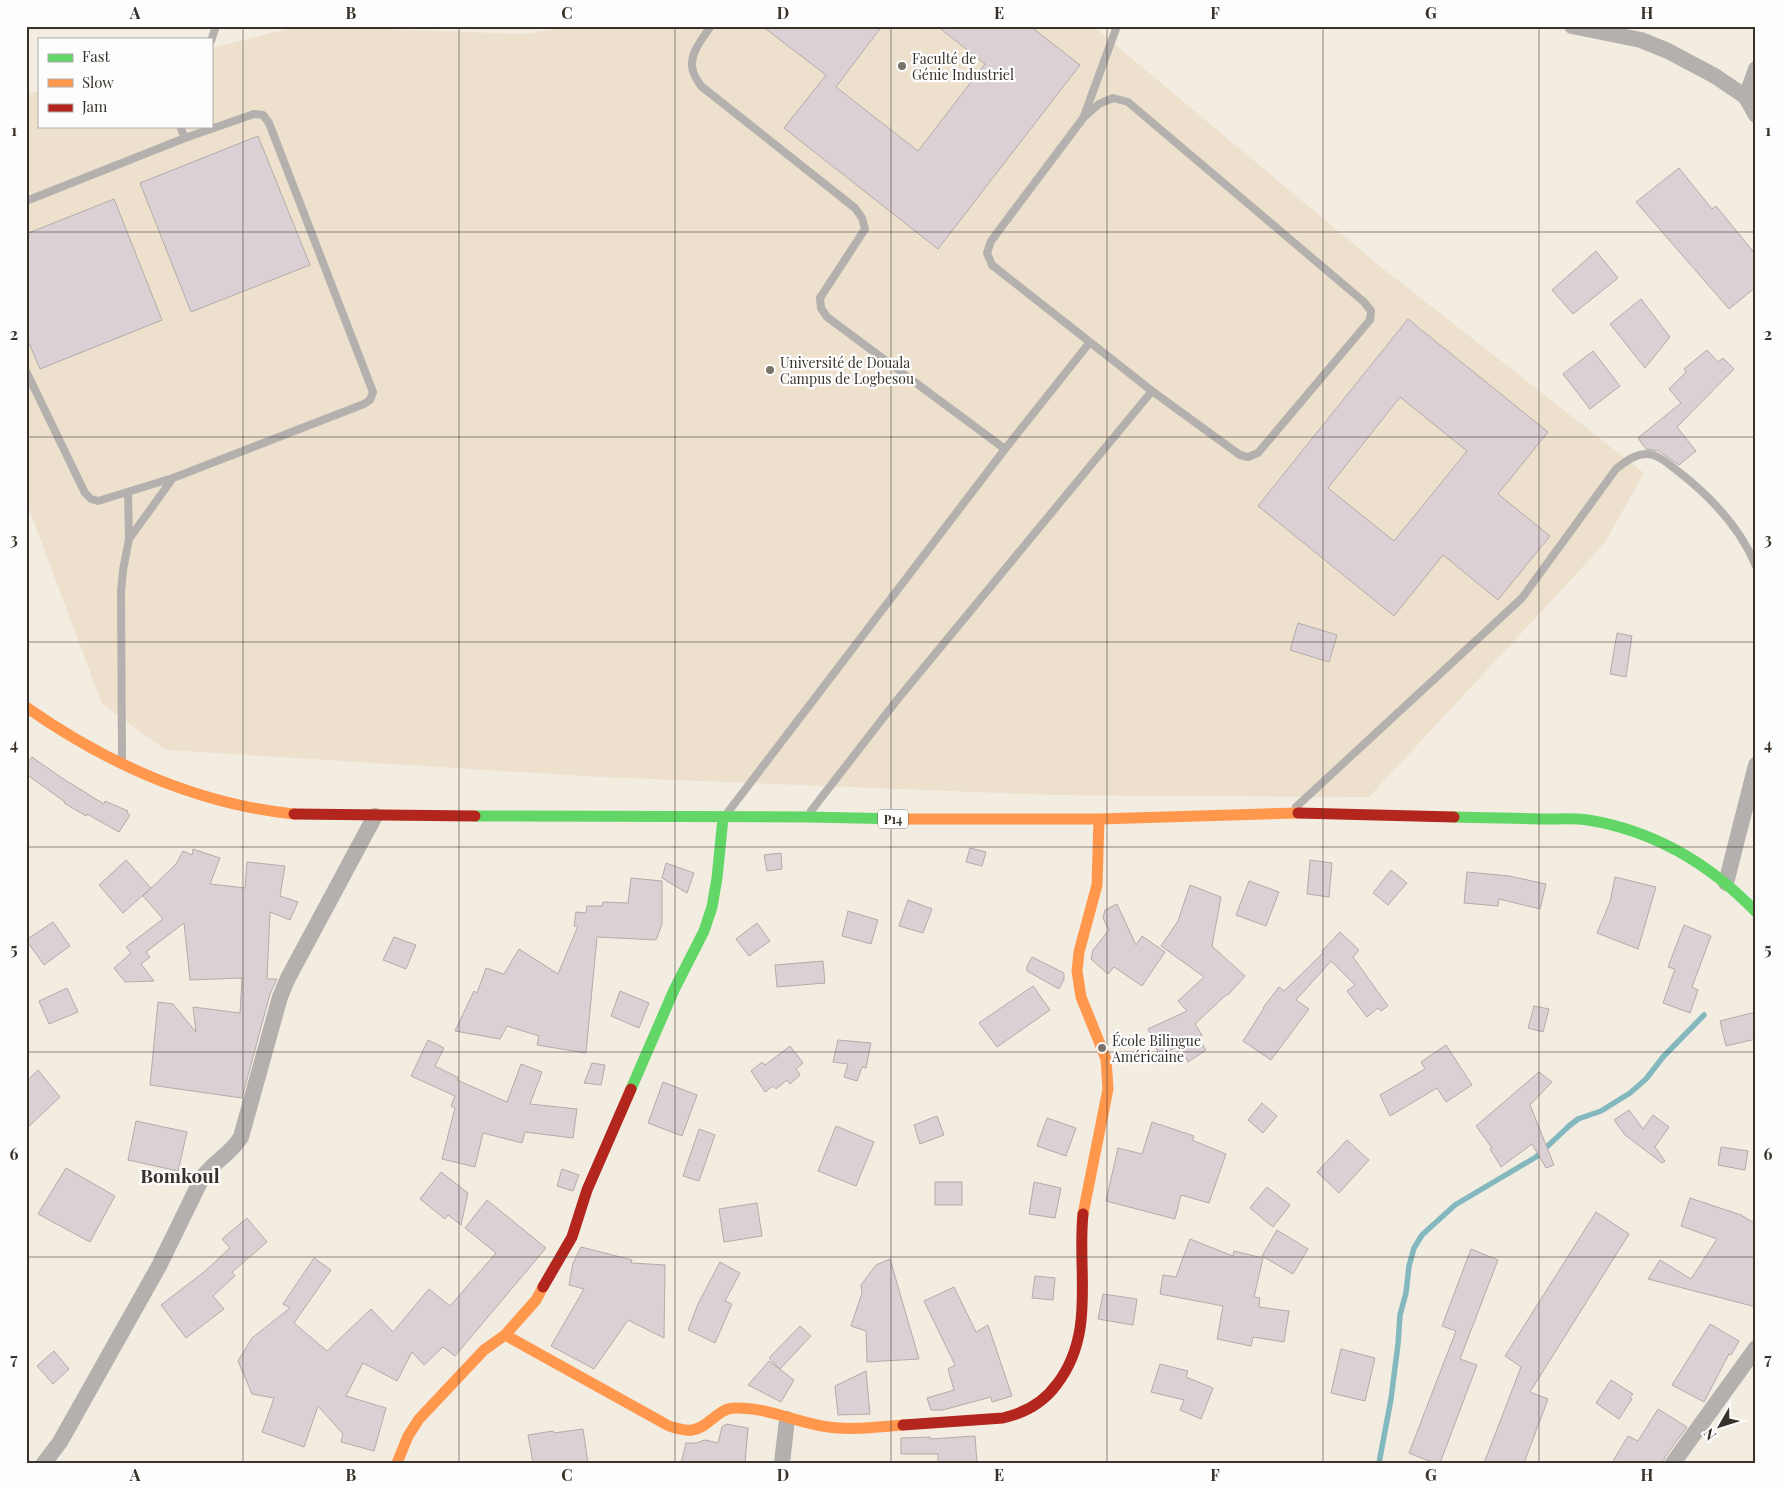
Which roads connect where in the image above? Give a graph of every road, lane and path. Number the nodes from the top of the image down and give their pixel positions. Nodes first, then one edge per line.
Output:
1 (216, 26) edge
2 (710, 26) edge
3 (1117, 26) edge
4 (1572, 26) edge
5 (212, 38) edge
6 (1756, 69) edge
7 (1746, 97) junction
8 (1756, 115) edge
9 (1084, 117) junction
10 (181, 128) edge
11 (185, 138) junction
12 (26, 201) edge
13 (1090, 342) junction
14 (26, 371) edge
15 (1152, 390) junction
16 (1005, 449) junction
17 (173, 478) junction
18 (128, 492) junction
19 (129, 539) junction
20 (1756, 566) edge
21 (26, 707) edge
22 (122, 763) junction
23 (1756, 765) edge
24 (1289, 813) junction
25 (375, 816) junction
26 (807, 817) junction
27 (723, 818) junction
28 (1099, 819) junction
29 (1726, 883) junction
30 (1756, 912) edge
31 (505, 1335) junction
32 (1756, 1348) edge
33 (787, 1418) junction
34 (44, 1463) edge
35 (397, 1463) edge
36 (782, 1463) edge
37 (1673, 1463) edge

1 - 5 lane
2 - 16 lane
3 - 9 lane
4 - 7 street
6 - 7 street
7 - 8 street
9 - 13 lane
9 - 15 lane
10 - 11 lane
11 - 12 lane
11 - 17 lane
13 - 15 lane
13 - 16 lane
14 - 18 lane
15 - 26 lane
16 - 27 lane
17 - 18 lane
17 - 19 lane
18 - 19 lane
19 - 22 lane
20 - 24 lane
21 - 22 street, P14
22 - 25 street, P14
23 - 29 street
24 - 28 street, P14
24 - 29 street, P14
25 - 27 street, P14
25 - 34 street
26 - 27 street, P14
26 - 28 street, P14
27 - 31 street
28 - 33 street
29 - 30 street, P14
31 - 33 street
31 - 35 street
32 - 37 street
33 - 36 street

